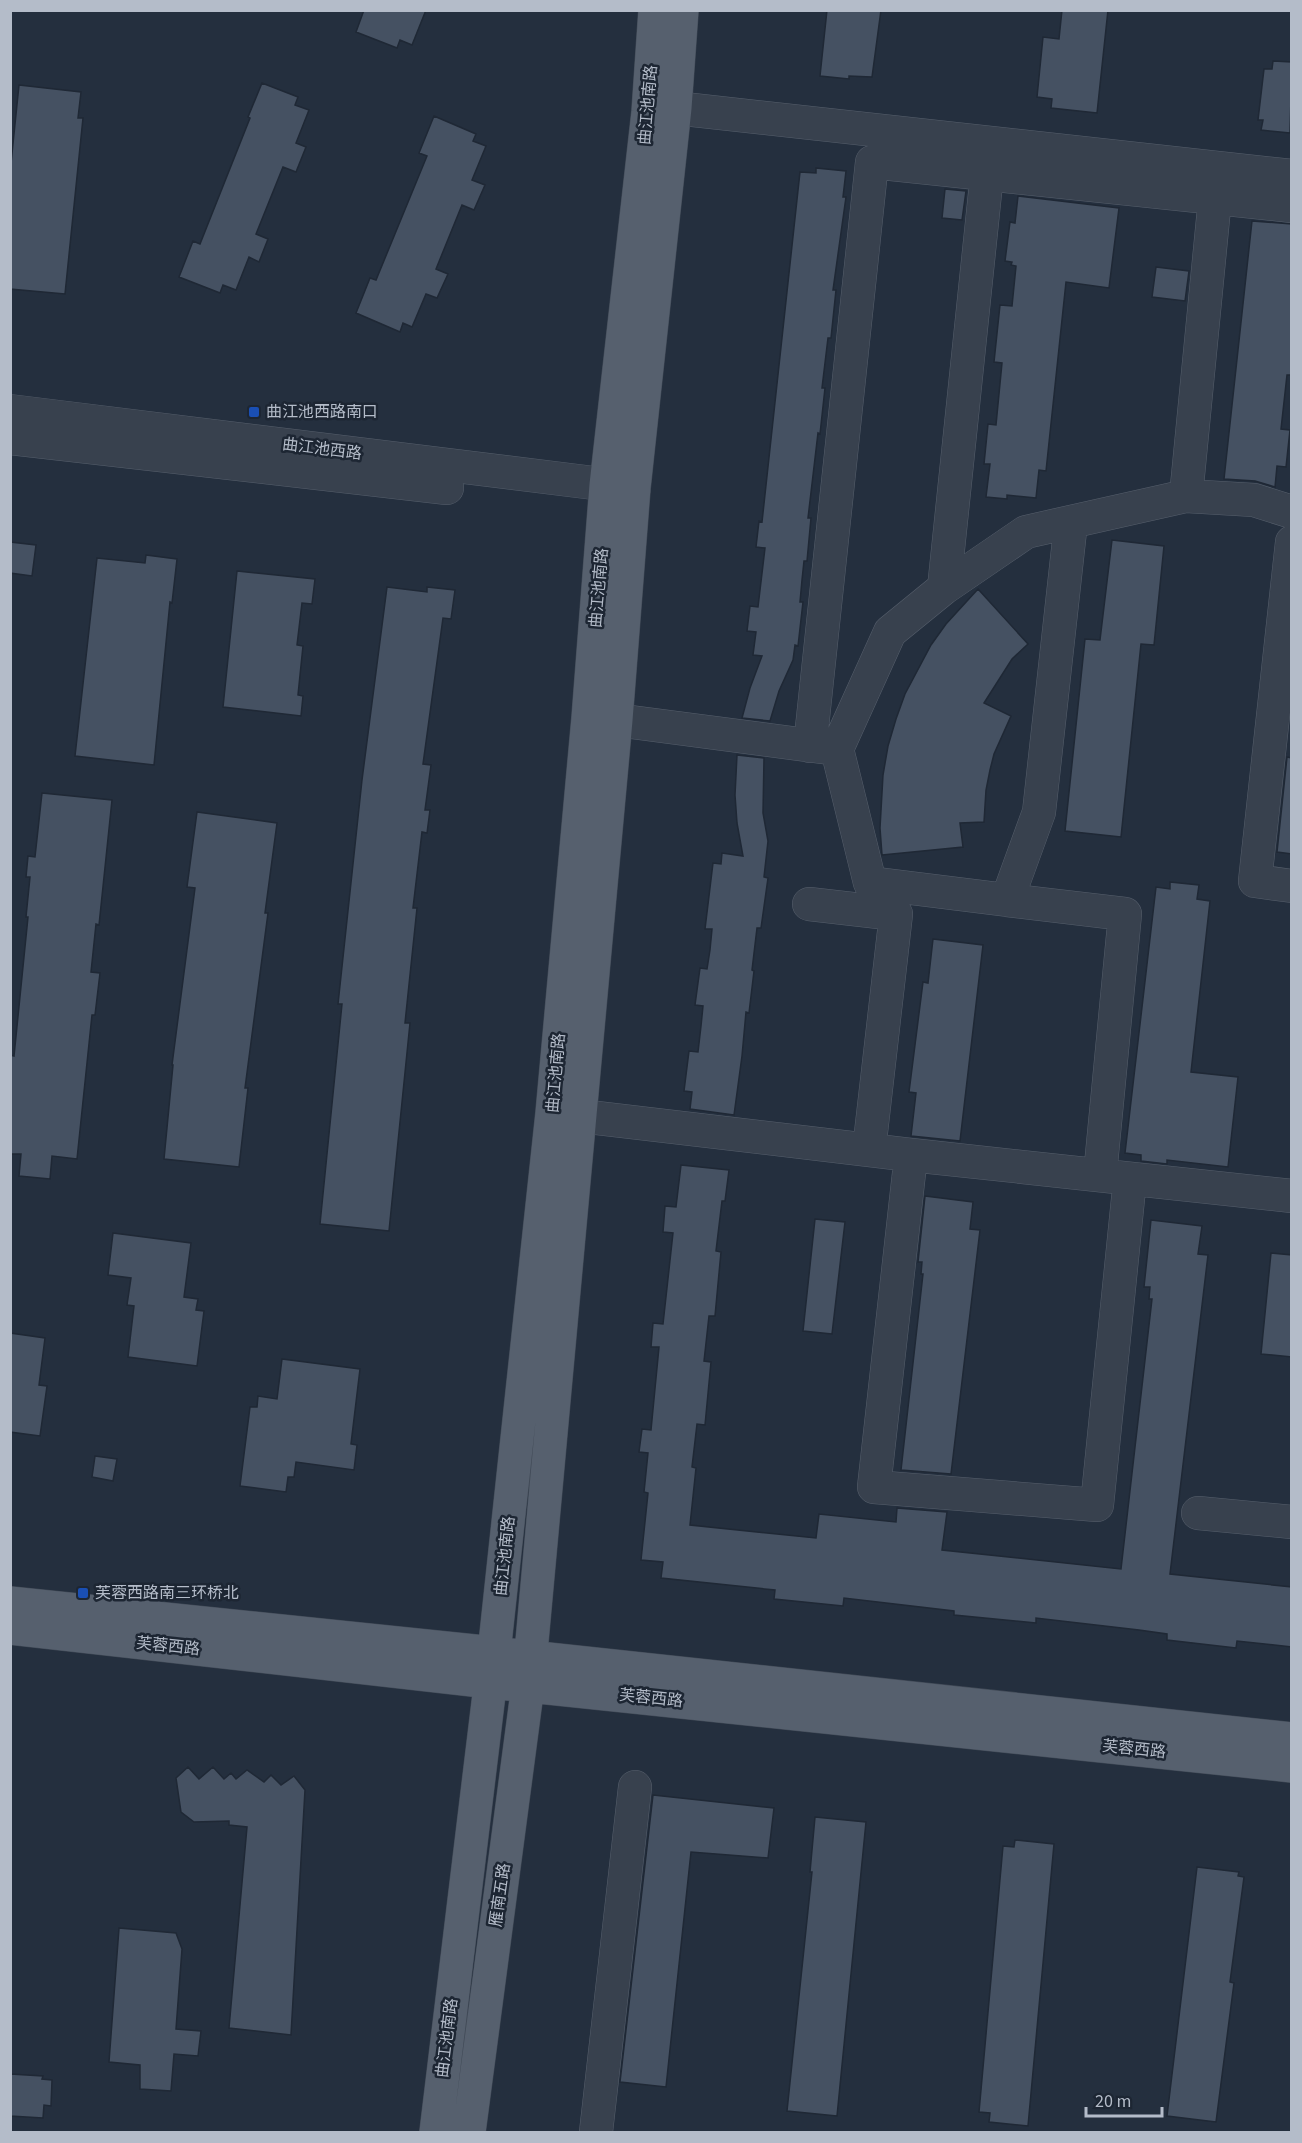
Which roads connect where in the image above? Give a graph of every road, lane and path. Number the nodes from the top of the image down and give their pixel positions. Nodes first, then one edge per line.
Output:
1 (655, 10) edge
2 (682, 10) edge
3 (675, 108) junction
4 (987, 174) junction
5 (1292, 176) edge
6 (1215, 198) junction
7 (1292, 206) edge
8 (10, 411) edge
9 (10, 438) edge
10 (1186, 496) junction
11 (619, 497) junction
12 (1292, 512) edge
13 (1071, 522) junction
14 (1292, 542) edge
15 (944, 588) junction
16 (616, 720) junction
17 (824, 747) junction
18 (1292, 886) edge
19 (1007, 900) junction
20 (808, 904) dead end
21 (580, 1116) junction
22 (869, 1150) junction
23 (911, 1155) junction
24 (1115, 1177) junction
25 (1292, 1196) edge
26 (1198, 1513) dead end
27 (1292, 1522) edge
28 (10, 1603) edge
29 (10, 1628) edge
30 (492, 1667) junction
31 (529, 1671) junction
32 (1292, 1739) edge
33 (1292, 1766) edge
34 (635, 1787) dead end
35 (436, 2133) edge
36 (469, 2133) edge
37 (596, 2133) edge

1 - 11 main road, 曲江池南路
2 - 3 main road, 曲江池南路
3 - 5 street
3 - 11 main road, 曲江池南路
4 - 6 street
4 - 15 street
4 - 17 street
6 - 7 street
6 - 10 street
8 - 11 street, 曲江池西路
9 - 11 street, 曲江池西路
10 - 12 street
10 - 13 street
11 - 16 main road, 曲江池南路
11 - 30 main road, 曲江池南路
13 - 15 street
13 - 19 street
14 - 18 street
15 - 17 street
16 - 17 street
16 - 21 main road, 曲江池南路
17 - 19 street
19 - 24 street
20 - 22 street
21 - 22 street
21 - 31 main road, 曲江池南路
22 - 23 street
23 - 24 street
23 - 24 street
24 - 25 street
26 - 27 street
28 - 30 main road, 芙蓉西路
29 - 30 main road, 芙蓉西路
30 - 31 main road, 芙蓉西路
30 - 35 main road, 曲江池南路
31 - 32 main road, 芙蓉西路
31 - 33 main road, 芙蓉西路
31 - 36 main road, 雁南五路
34 - 37 street

